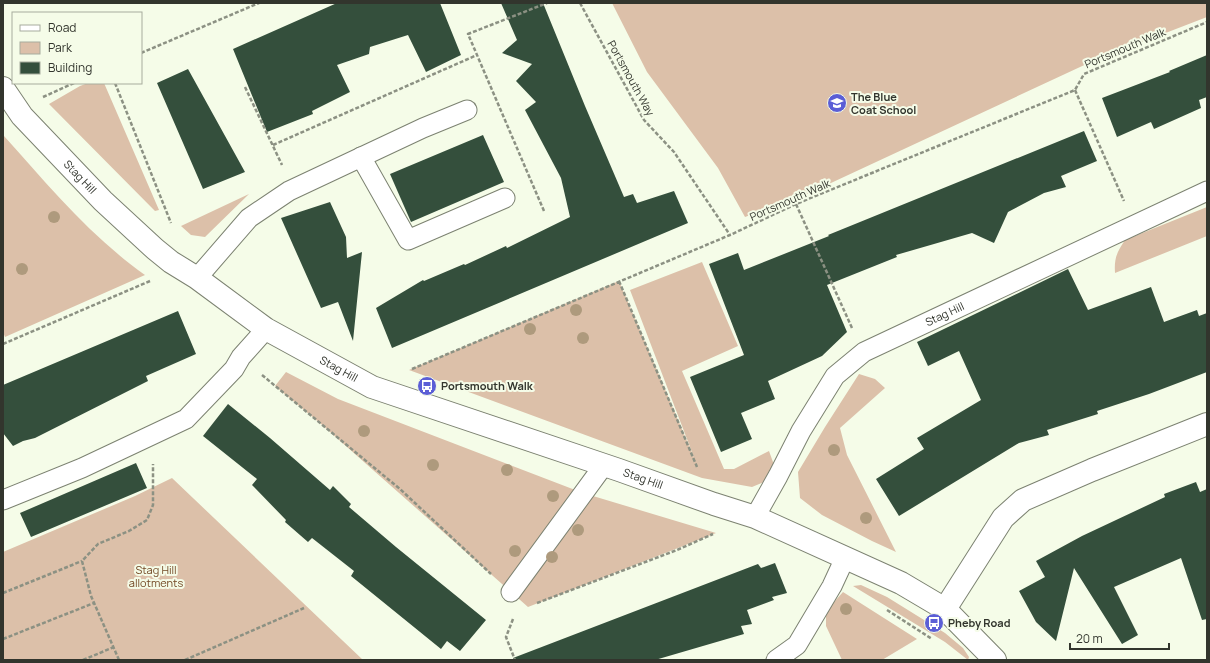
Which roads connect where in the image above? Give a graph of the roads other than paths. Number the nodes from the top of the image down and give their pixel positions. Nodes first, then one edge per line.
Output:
1 (3, 88) edge
2 (468, 110) dead end
3 (361, 157) junction
4 (1207, 191) edge
5 (505, 198) dead end
6 (189, 273) junction
7 (266, 329) junction
8 (1207, 424) edge
9 (604, 465) junction
10 (3, 500) edge
11 (755, 517) junction
12 (845, 558) junction
13 (511, 592) road end
14 (945, 610) junction
15 (776, 660) edge
16 (995, 660) edge

1 - 6 street, Stag Hill
2 - 3 lane
3 - 5 lane
3 - 6 lane
4 - 11 lane, Stag Hill
6 - 7 street, Stag Hill
7 - 9 street, Stag Hill
7 - 10 lane
8 - 14 street
9 - 11 street, Stag Hill
9 - 13 lane
11 - 12 street, Stag Hill
12 - 14 street, Stag Hill
12 - 15 lane
14 - 16 street, Stag Hill

